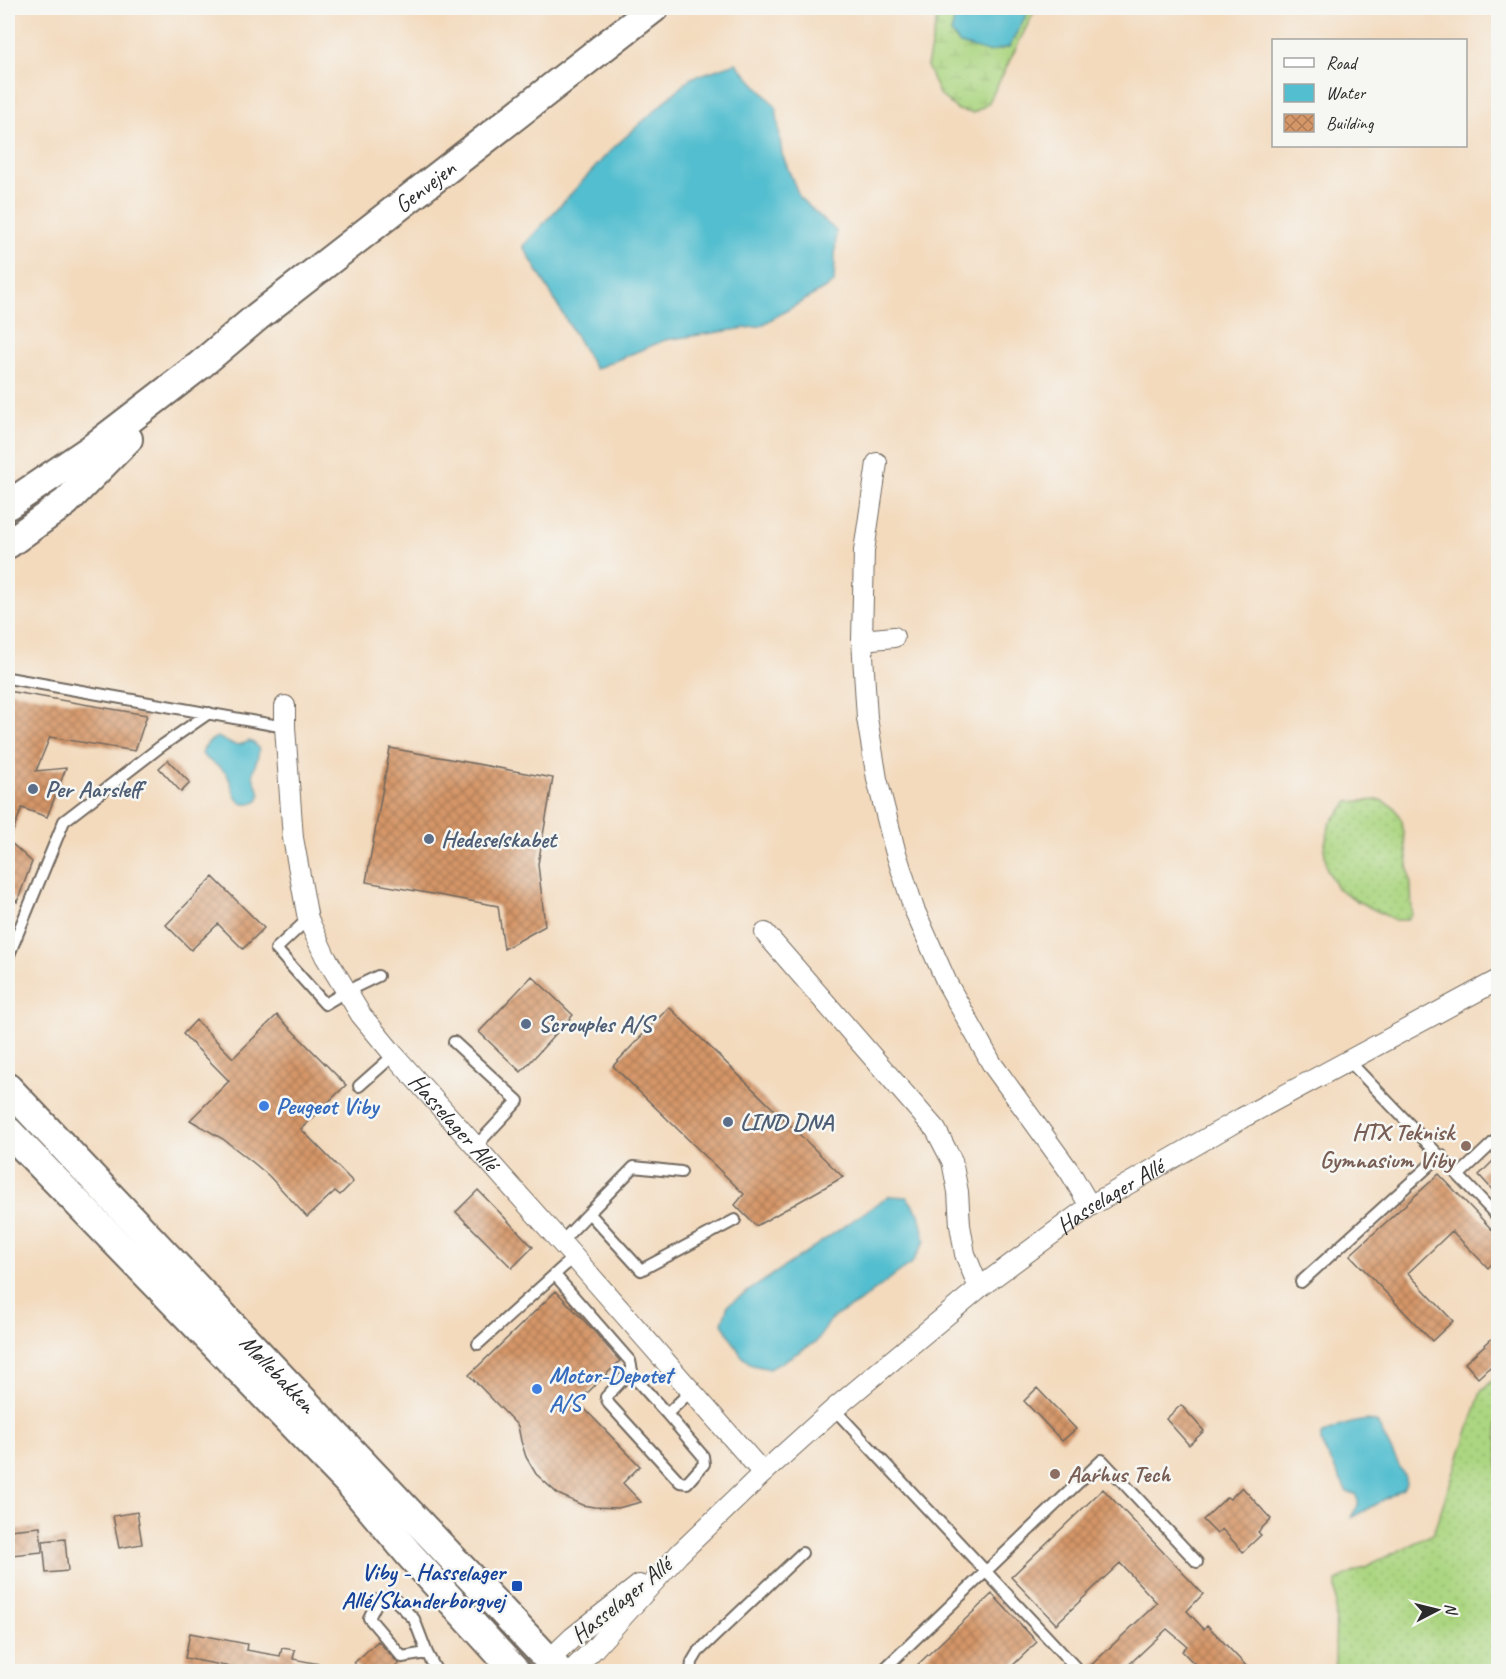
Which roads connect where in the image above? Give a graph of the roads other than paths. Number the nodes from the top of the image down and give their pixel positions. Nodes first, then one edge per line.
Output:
1 (654, 8) edge
2 (199, 366) junction
3 (91, 449) junction
4 (877, 463) dead end
5 (8, 504) edge
6 (8, 518) edge
7 (8, 544) edge
8 (894, 637) dead end
9 (862, 640) junction
10 (8, 678) edge
11 (285, 706) dead end
12 (209, 713) junction
13 (285, 727) junction
14 (308, 919) junction
15 (765, 933) dead end
16 (8, 957) edge
17 (378, 976) dead end
18 (1498, 980) edge
19 (347, 991) junction
20 (454, 1042) dead end
21 (394, 1055) junction
22 (1348, 1060) junction
23 (359, 1086) dead end
24 (8, 1088) edge
25 (8, 1131) edge
26 (1498, 1138) edge
27 (475, 1147) junction
28 (1441, 1155) junction
29 (681, 1172) dead end
30 (1459, 1174) junction
31 (1090, 1206) junction
32 (589, 1213) junction
33 (1498, 1216) edge
34 (735, 1220) dead end
35 (561, 1242) junction
36 (574, 1257) junction
37 (555, 1275) junction
38 (1301, 1282) dead end
39 (979, 1288) junction
40 (478, 1344) dead end
41 (633, 1376) junction
42 (691, 1391) junction
43 (834, 1409) junction
44 (667, 1414) junction
45 (762, 1473) junction
46 (802, 1553) dead end
47 (1197, 1562) dead end
48 (985, 1571) junction
49 (427, 1653) junction
50 (1076, 1668) dead end
51 (554, 1669) edge
52 (437, 1671) edge
53 (516, 1671) edge
54 (691, 1671) edge
55 (880, 1671) edge

1 - 2 main road, Genvejen
2 - 3 main road, Genvejen
2 - 7 main road, Genvejen
3 - 5 main road, Genvejen
3 - 6 main road
4 - 9 street
8 - 9 street
9 - 31 street
10 - 12 lane
11 - 13 street, Hasselager Allé
12 - 13 lane
12 - 16 lane
13 - 14 street, Hasselager Allé
14 - 19 street, Hasselager Allé
14 - 19 lane
15 - 39 street
17 - 19 lane
18 - 22 street, Hasselager Allé
19 - 21 street, Hasselager Allé
20 - 27 lane
21 - 23 lane
21 - 27 street, Hasselager Allé
22 - 28 lane
22 - 31 street, Hasselager Allé
24 - 51 main road, Møllebakken
25 - 53 main road, Møllebakken
26 - 30 lane
27 - 35 street, Hasselager Allé
28 - 30 lane
28 - 38 lane
29 - 32 lane
30 - 33 lane
31 - 39 street, Hasselager Allé
32 - 34 lane
32 - 35 lane
35 - 36 street, Hasselager Allé
36 - 37 lane
36 - 42 street, Hasselager Allé
37 - 40 lane
37 - 41 lane
39 - 43 street, Hasselager Allé
41 - 44 lane
41 - 44 lane
42 - 44 lane
42 - 45 street, Hasselager Allé
43 - 45 street, Hasselager Allé
43 - 48 lane
45 - 51 street, Hasselager Allé
46 - 54 lane
47 - 48 lane
48 - 50 lane
48 - 55 lane
49 - 49 lane
49 - 52 lane

